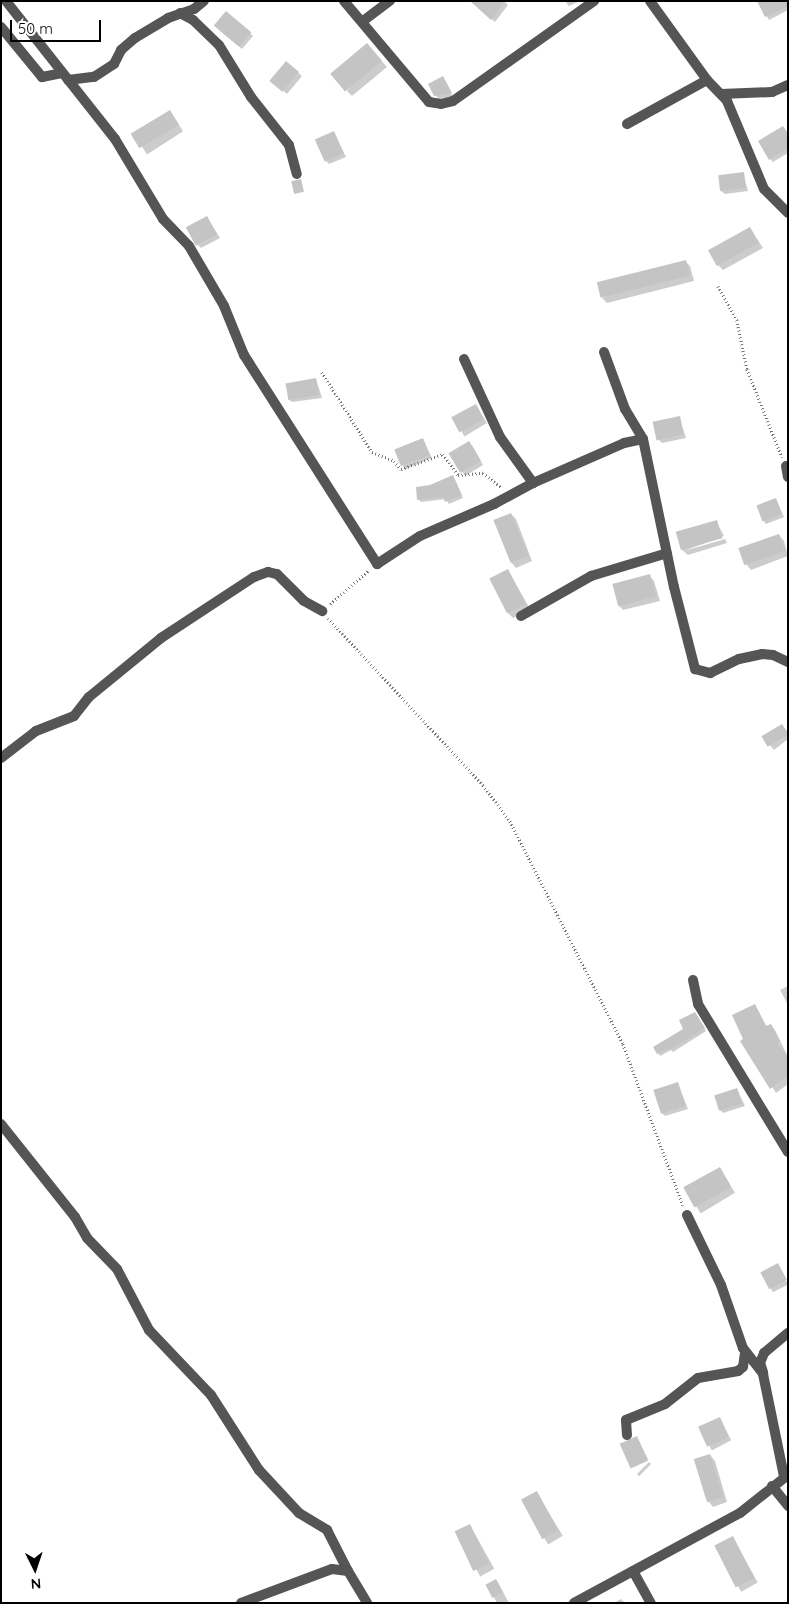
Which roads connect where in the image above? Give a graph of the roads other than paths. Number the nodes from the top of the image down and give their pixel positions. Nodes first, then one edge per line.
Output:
1 (6, 1) edge
2 (204, 1) edge
3 (344, 1) edge
4 (390, 1) edge
5 (594, 1) edge
6 (650, 1) edge
7 (180, 13) junction
8 (363, 21) junction
9 (1, 27) edge
10 (65, 76) junction
11 (707, 80) junction
12 (788, 85) edge
13 (721, 94) junction
14 (627, 124) dead end
15 (297, 174) dead end
16 (788, 213) edge
17 (604, 352) dead end
18 (464, 358) dead end
19 (643, 439) junction
20 (786, 466) road end
21 (788, 477) edge
22 (533, 483) junction
23 (667, 553) junction
24 (322, 611) road end
25 (521, 616) dead end
26 (788, 662) edge
27 (1, 758) edge
28 (693, 980) dead end
29 (1, 1124) edge
30 (788, 1152) edge
31 (687, 1216) road end
32 (788, 1333) edge
33 (745, 1352) junction
34 (763, 1374) junction
35 (627, 1435) dead end
36 (786, 1476) edge
37 (772, 1486) junction
38 (788, 1506) edge
39 (348, 1571) junction
40 (633, 1571) junction
41 (241, 1603) edge
42 (367, 1603) edge
43 (574, 1603) edge
44 (651, 1603) edge

1 - 10 street
2 - 7 street
3 - 8 street
4 - 8 street
5 - 8 street
6 - 11 street
7 - 10 street
7 - 15 street
9 - 10 street
10 - 22 street
11 - 13 street
11 - 14 street
12 - 13 street
13 - 16 street
17 - 19 street
18 - 22 street
19 - 22 street
19 - 23 street
20 - 21 street
23 - 25 street
23 - 26 street
24 - 27 street
28 - 30 street
29 - 39 street
31 - 33 street
32 - 34 street
33 - 34 street
33 - 35 street
34 - 36 street
36 - 37 street
37 - 38 street
37 - 40 street
39 - 41 street
39 - 42 street
40 - 43 street
40 - 44 street

